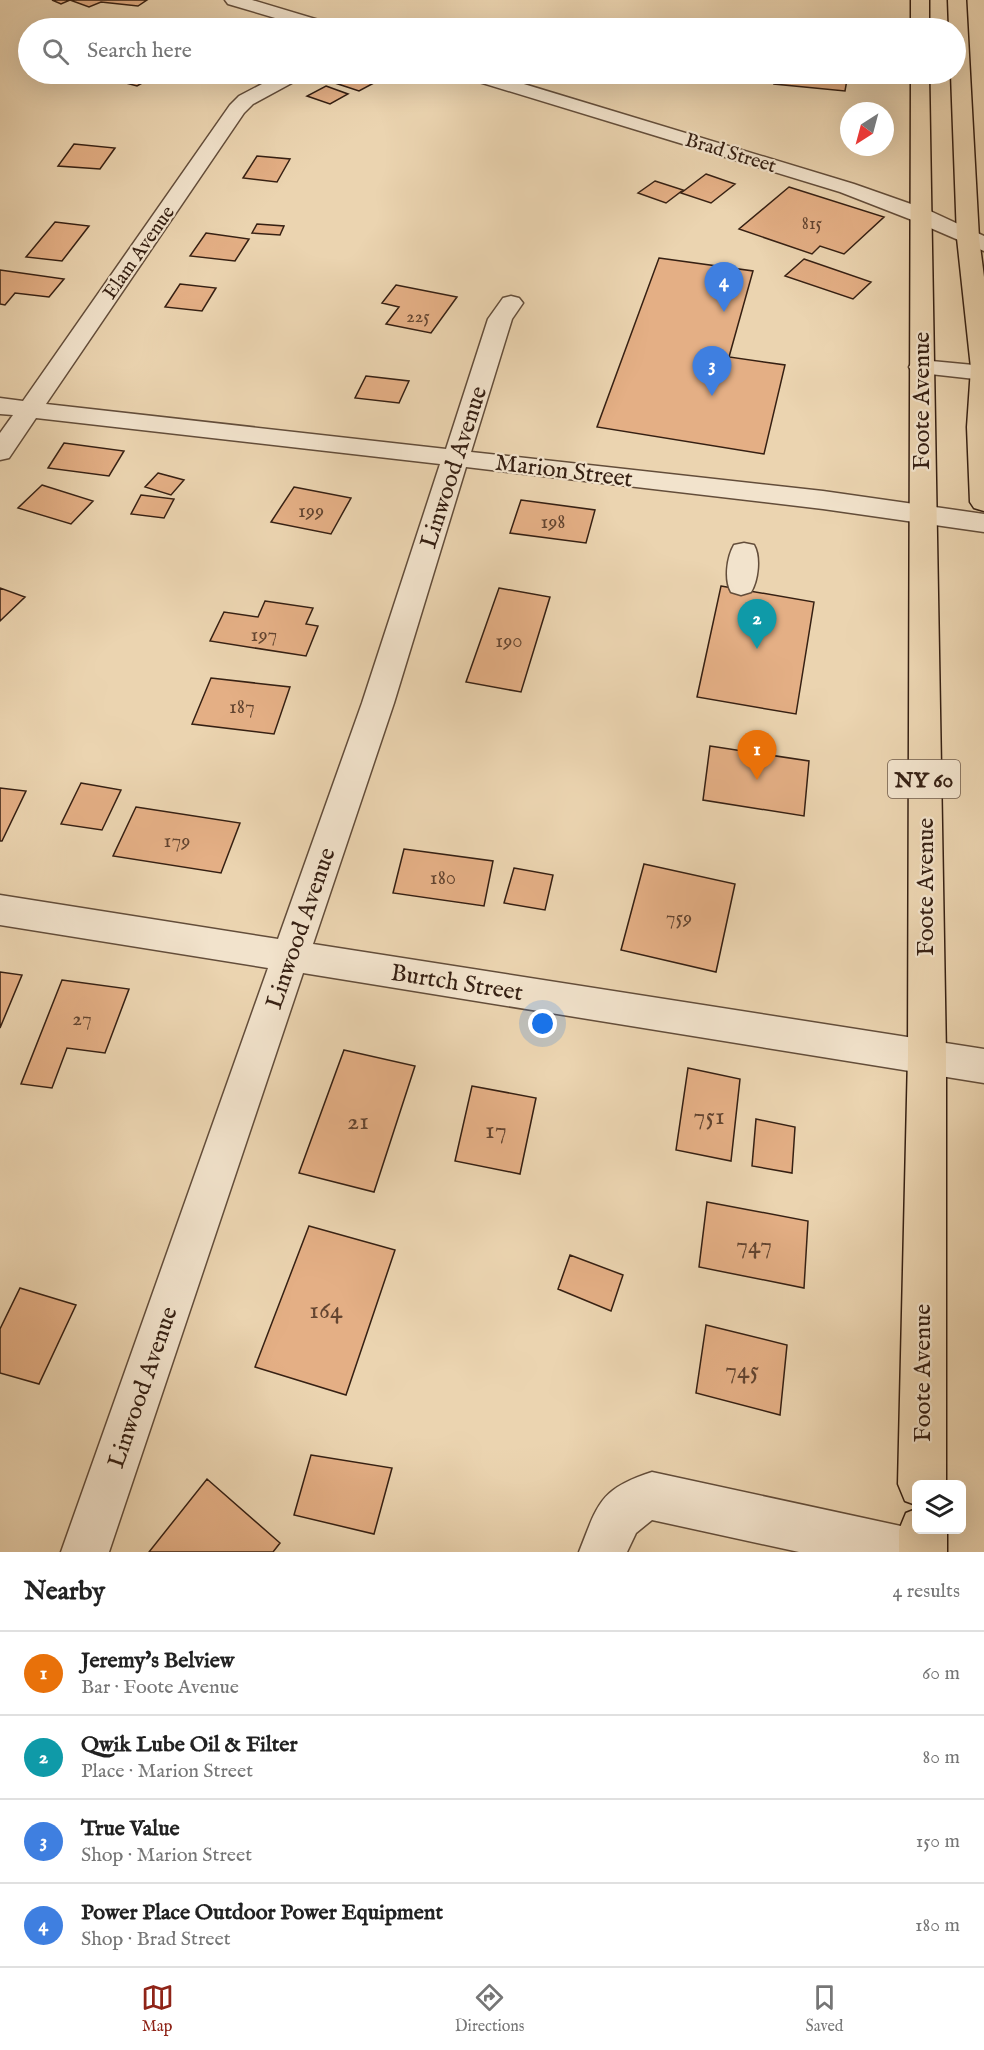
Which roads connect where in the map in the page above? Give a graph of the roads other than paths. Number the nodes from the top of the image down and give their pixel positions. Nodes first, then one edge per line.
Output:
1 (234, 0) edge
2 (920, 0) edge
3 (957, 0) edge
4 (293, 18) edge
5 (920, 18) edge
6 (958, 18) edge
7 (275, 84) edge
8 (506, 84) edge
9 (920, 84) edge
10 (964, 84) edge
11 (920, 215) junction
12 (976, 241) edge
13 (511, 303) dead end
14 (921, 367) junction
15 (984, 373) edge
16 (0, 406) edge
17 (30, 409) junction
18 (0, 452) edge
19 (456, 458) junction
20 (984, 502) edge
21 (922, 514) junction
22 (984, 523) edge
23 (744, 552) dead end
24 (741, 585) dead end
25 (0, 910) edge
26 (291, 956) junction
27 (927, 1056) junction
28 (984, 1066) edge
29 (922, 1480) edge
30 (923, 1534) edge
31 (85, 1552) edge
32 (603, 1552) edge
33 (910, 1552) edge
34 (923, 1552) edge

1 - 4 street
2 - 5 highway
3 - 6 highway
7 - 17 street, Elam Avenue
8 - 11 street, Brad Street
9 - 11 highway, Foote Avenue / NY 60
10 - 12 highway
11 - 12 street, Brad Street
11 - 14 highway, Foote Avenue / NY 60
12 - 15 highway
13 - 19 street, Linwood Avenue
14 - 15 street
14 - 21 highway, Foote Avenue / NY 60
15 - 20 highway
16 - 17 street, Marion Street
17 - 18 street, Elam Avenue
17 - 19 street, Marion Street
19 - 21 street, Marion Street
19 - 26 street, Linwood Avenue
21 - 22 street, Marion Street
21 - 27 highway, Foote Avenue / NY 60
23 - 24 street
25 - 26 street, Burtch Street
26 - 27 street, Burtch Street
26 - 31 street, Linwood Avenue
27 - 28 street, Burtch Street
27 - 29 highway, Foote Avenue / NY 60
30 - 34 highway
32 - 33 street

